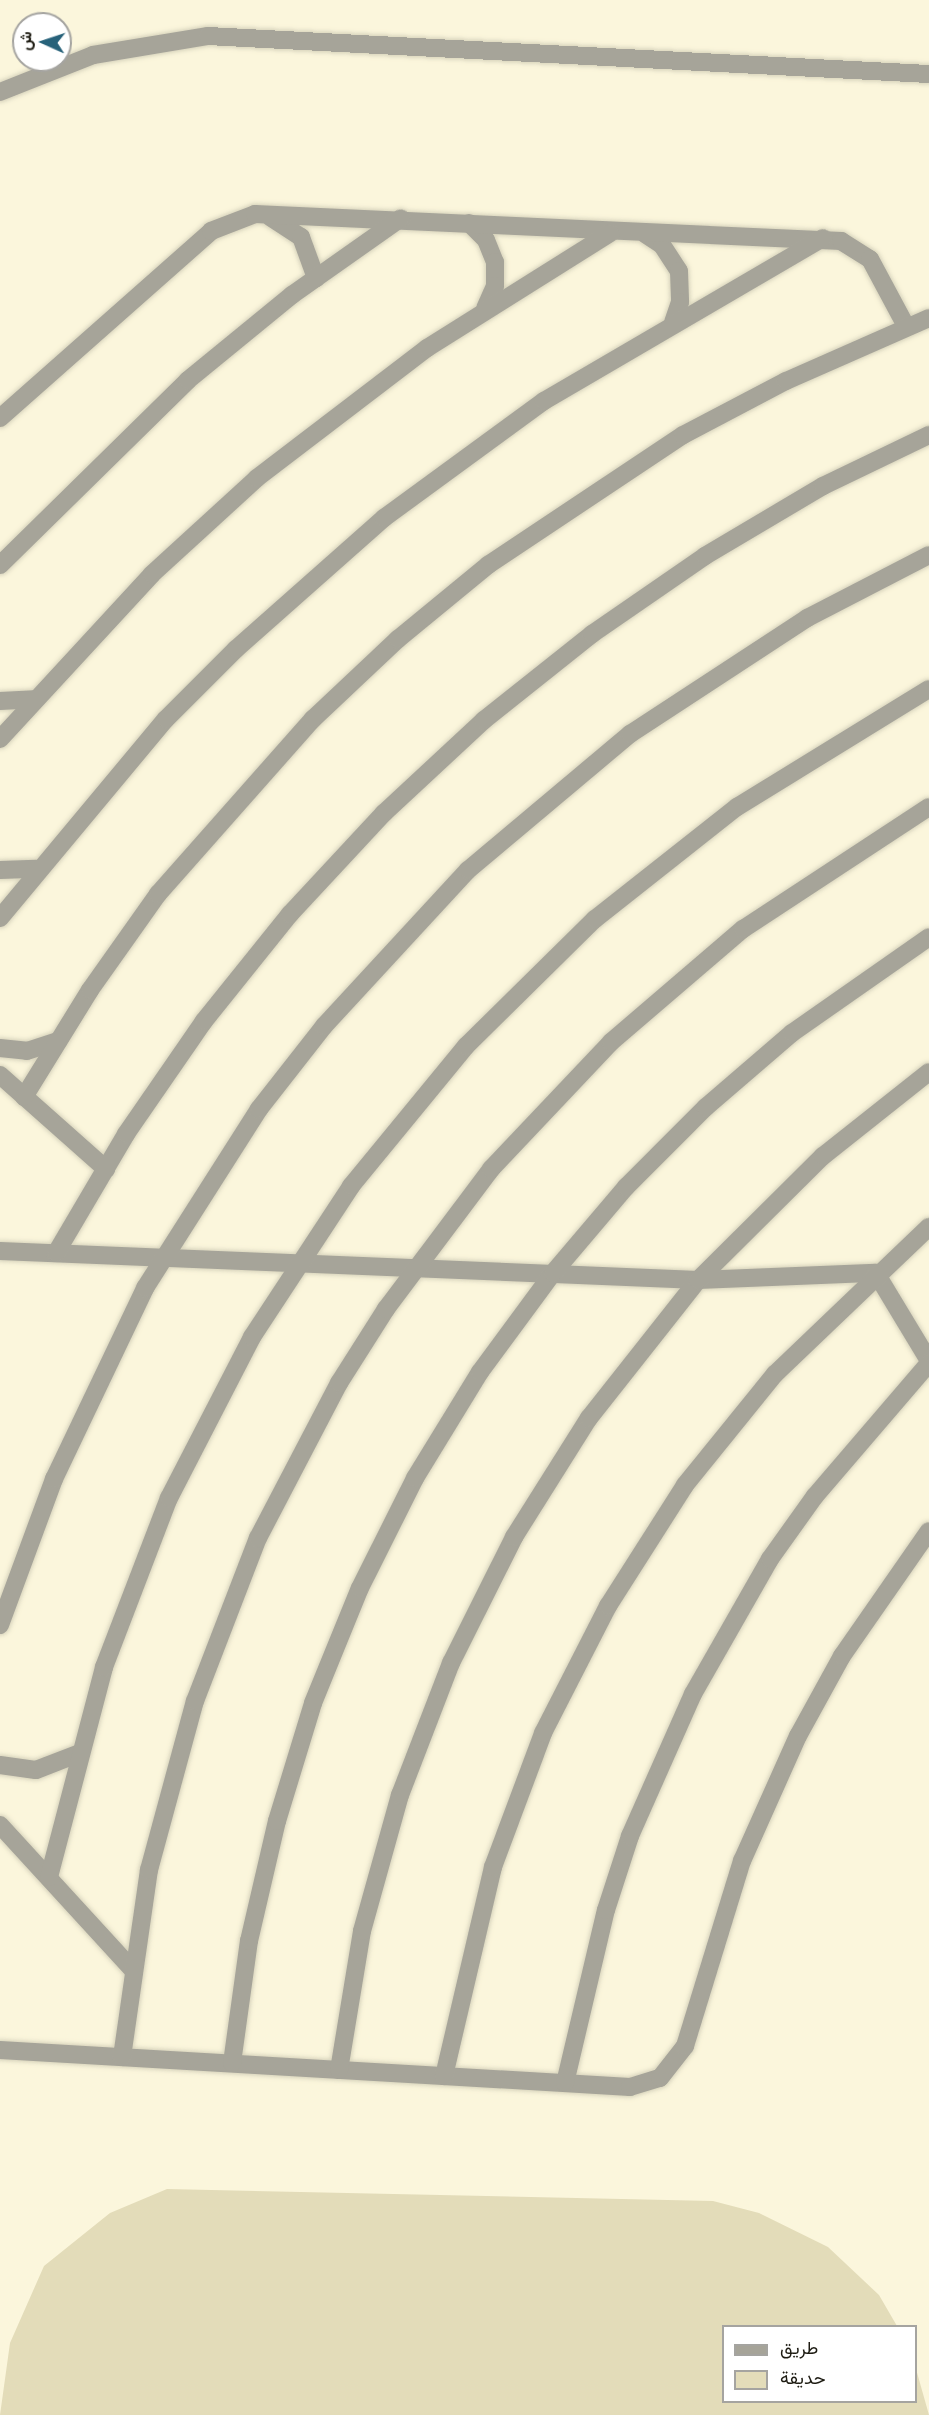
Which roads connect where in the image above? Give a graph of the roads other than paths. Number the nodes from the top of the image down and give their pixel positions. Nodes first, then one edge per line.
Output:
1 (929, 74) edge
2 (0, 92) edge
3 (255, 214) junction
4 (401, 218) junction
5 (470, 223) junction
6 (610, 233) junction
7 (645, 234) junction
8 (823, 238) junction
9 (316, 278) junction
10 (485, 308) junction
11 (929, 318) edge
12 (673, 322) junction
13 (906, 326) junction
14 (0, 417) edge
15 (929, 435) edge
16 (0, 543) edge
17 (20, 543) junction
18 (929, 555) edge
19 (0, 565) edge
20 (929, 689) edge
21 (34, 699) junction
22 (0, 702) edge
23 (0, 739) edge
24 (929, 807) edge
25 (36, 869) junction
26 (0, 870) edge
27 (0, 918) edge
28 (929, 937) edge
29 (58, 1041) junction
30 (0, 1048) edge
31 (929, 1072) edge
32 (0, 1075) edge
33 (24, 1097) junction
34 (106, 1169) junction
35 (928, 1230) edge
36 (0, 1251) edge
37 (56, 1253) junction
38 (164, 1257) junction
39 (298, 1263) junction
40 (415, 1267) junction
41 (553, 1273) junction
42 (876, 1273) junction
43 (698, 1280) junction
44 (929, 1362) edge
45 (929, 1531) edge
46 (0, 1625) edge
47 (77, 1754) junction
48 (0, 1765) edge
49 (0, 1825) edge
50 (49, 1878) junction
51 (132, 1969) junction
52 (0, 2050) edge
53 (122, 2057) junction
54 (232, 2063) junction
55 (339, 2070) junction
56 (444, 2076) junction
57 (565, 2083) junction

1 - 2 street
3 - 4 street
3 - 9 street
3 - 14 street
4 - 5 street
4 - 9 street
5 - 6 street
5 - 10 street
6 - 7 street
6 - 10 street
7 - 8 street
7 - 12 street
8 - 12 street
8 - 13 street
9 - 17 street
10 - 21 street
11 - 13 street
12 - 25 street
13 - 29 street
15 - 34 street
16 - 17 street
17 - 19 street
18 - 38 street
20 - 39 street
21 - 22 street
21 - 23 street
24 - 40 street
25 - 26 street
25 - 27 street
28 - 41 street
29 - 30 street
29 - 33 street
31 - 43 street
32 - 33 street
33 - 34 street
34 - 37 street
35 - 42 street
36 - 37 street
37 - 38 street
38 - 39 street
38 - 46 street
39 - 40 street
39 - 47 street
40 - 41 street
40 - 51 street
41 - 43 street
41 - 54 street
42 - 43 street
42 - 44 street
42 - 56 street
43 - 55 street
44 - 57 street
45 - 57 street
47 - 48 street
47 - 50 street
49 - 50 street
50 - 51 street
51 - 53 street
52 - 53 street
53 - 54 street
54 - 55 street
55 - 56 street
56 - 57 street

